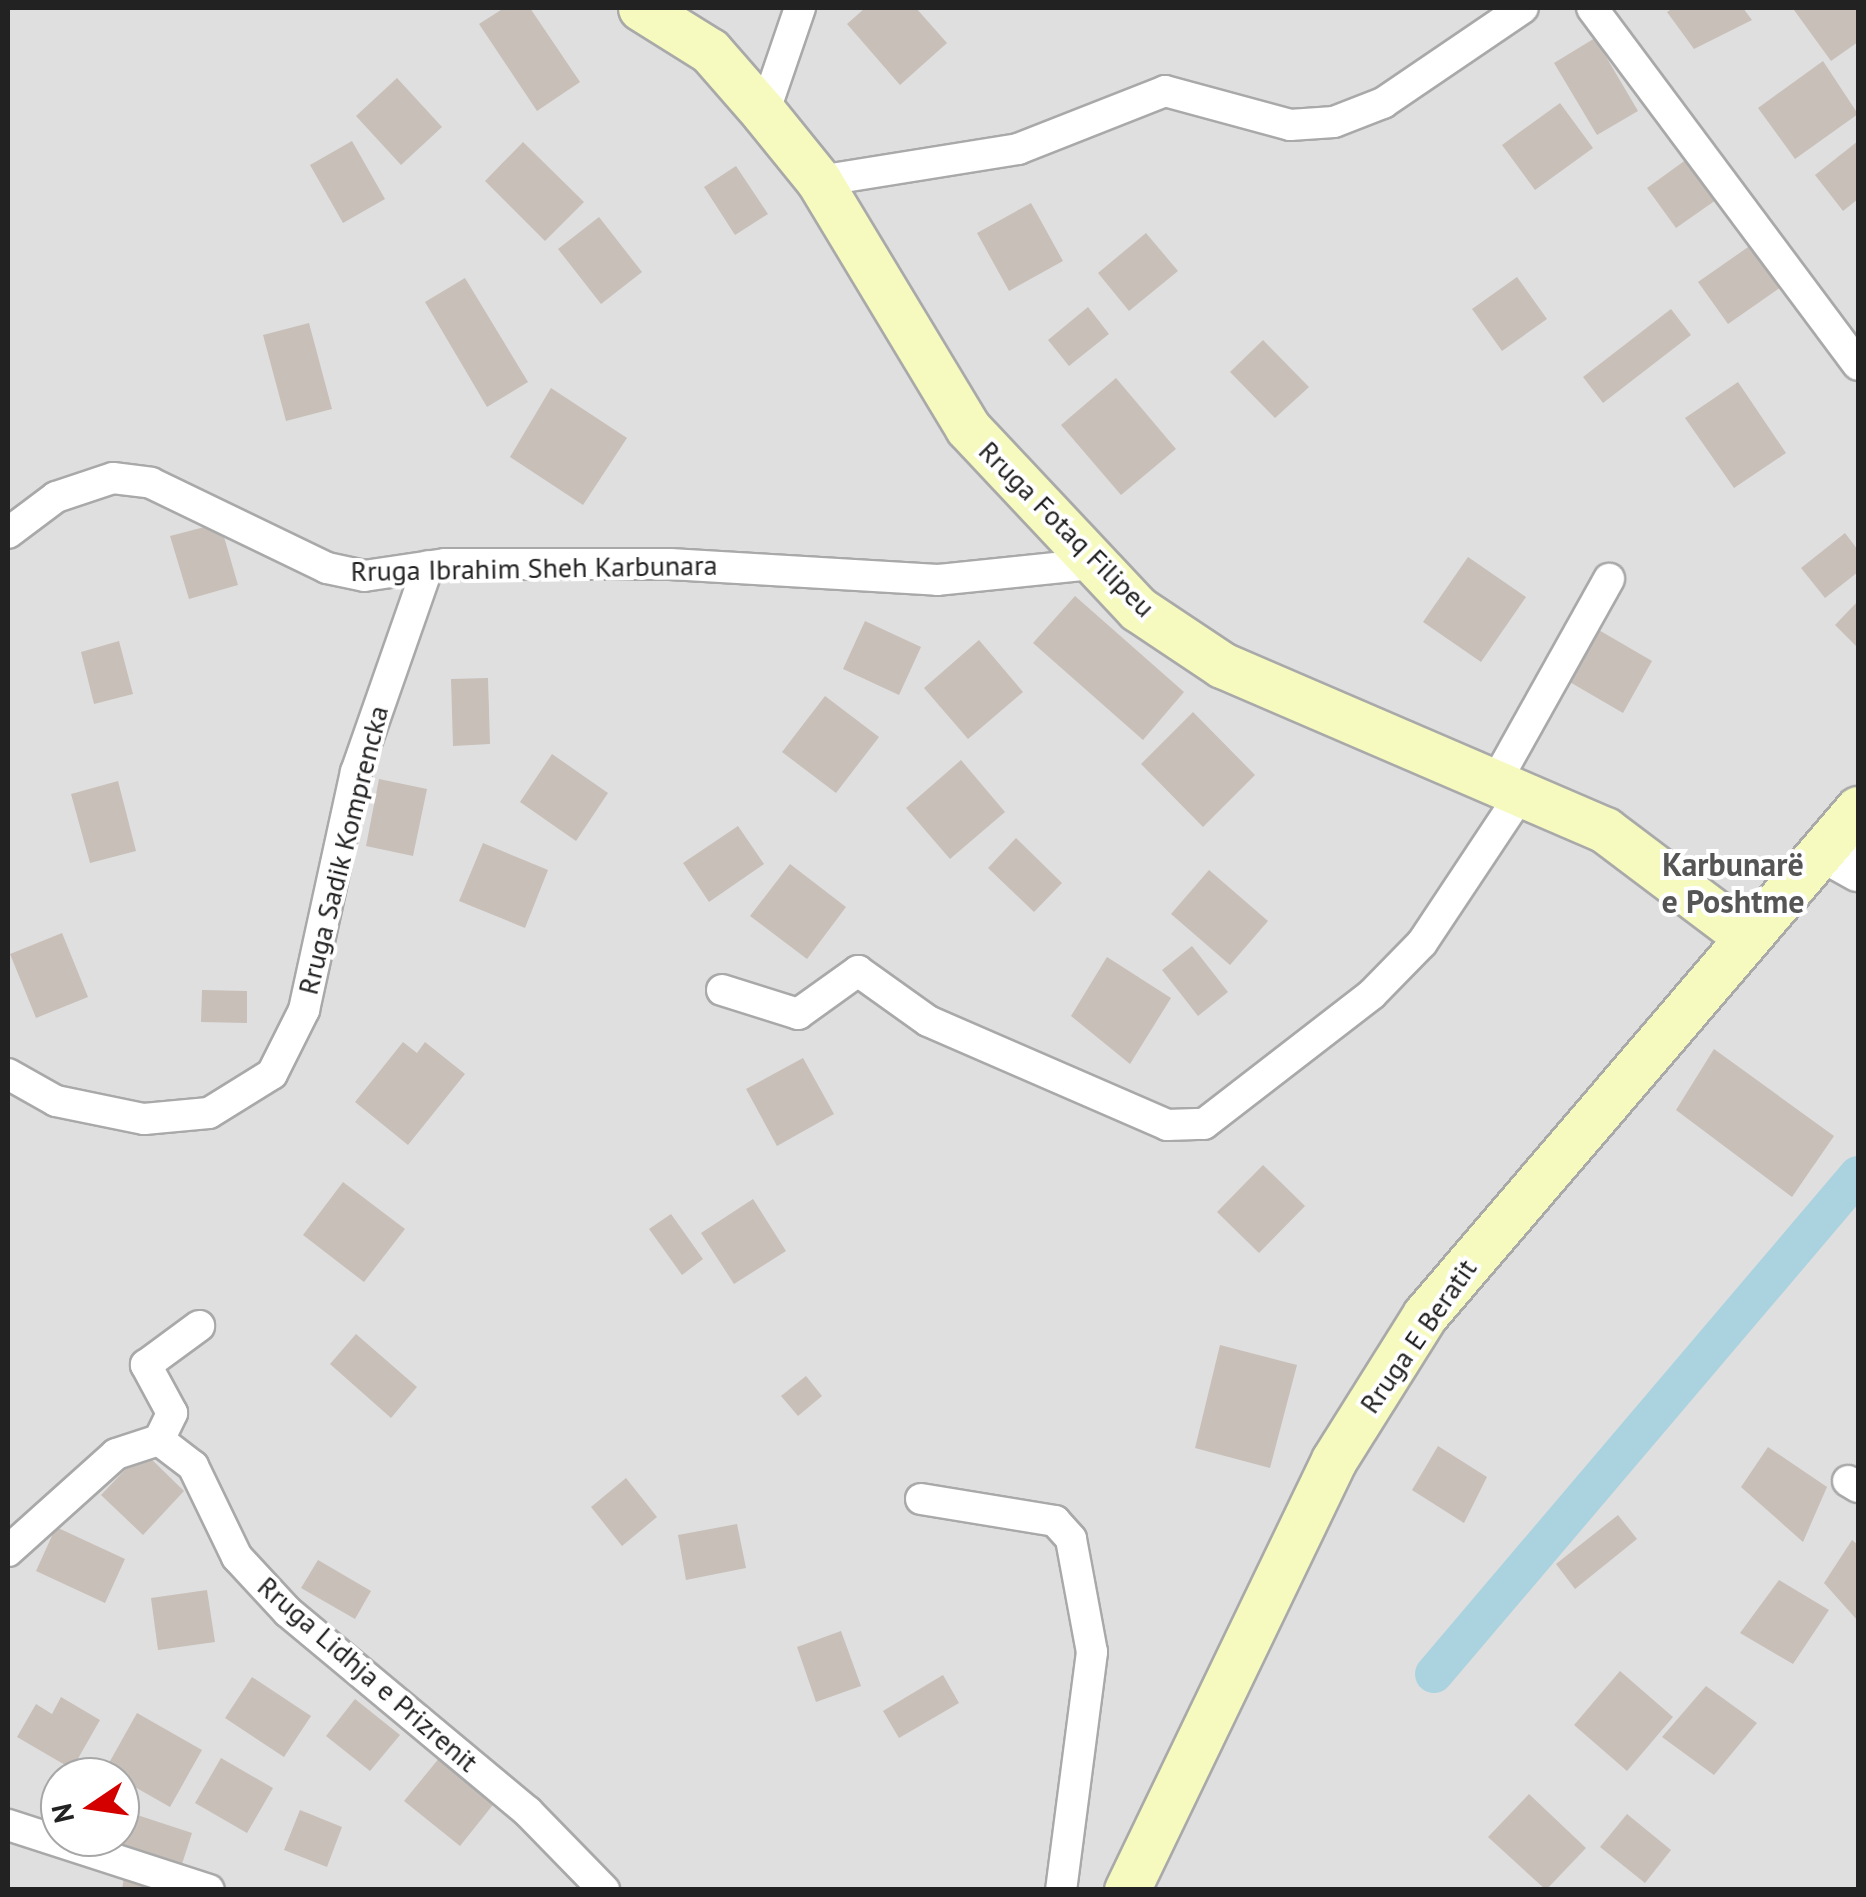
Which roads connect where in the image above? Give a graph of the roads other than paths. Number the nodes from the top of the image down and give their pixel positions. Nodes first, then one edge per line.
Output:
1 (641, 8) edge
2 (800, 8) edge
3 (1523, 8) edge
4 (1592, 8) edge
5 (764, 113) junction
6 (819, 182) junction
7 (1858, 365) edge
8 (8, 532) edge
9 (1094, 564) junction
10 (428, 566) junction
11 (1609, 578) dead end
12 (1508, 788) junction
13 (1858, 809) edge
14 (1840, 862) edge
15 (1747, 937) junction
16 (722, 990) dead end
17 (8, 1074) edge
18 (200, 1326) dead end
19 (159, 1440) junction
20 (920, 1499) dead end
21 (8, 1551) edge
22 (8, 1825) edge
23 (209, 1890) edge
24 (604, 1890) edge
25 (1061, 1890) edge
26 (1127, 1890) edge

1 - 5 main road, Rruga Fotaq Filipeu
2 - 5 street
3 - 6 street
4 - 7 street
5 - 6 main road, Rruga Fotaq Filipeu
6 - 9 main road, Rruga Fotaq Filipeu
8 - 10 street, Rruga Ibrahim Sheh Karbunara
9 - 10 street, Rruga Ibrahim Sheh Karbunara
9 - 12 main road, Rruga Fotaq Filipeu
10 - 17 street, Rruga Sadik Komprencka
11 - 12 street
12 - 15 main road, Rruga Fotaq Filipeu
12 - 16 street
13 - 14 main road, Rruga E Beratit
14 - 15 main road, Rruga E Beratit
15 - 26 main road, Rruga E Beratit
18 - 19 street
19 - 21 street
19 - 24 street, Rruga Lidhja e Prizrenit
20 - 25 street
22 - 23 street

